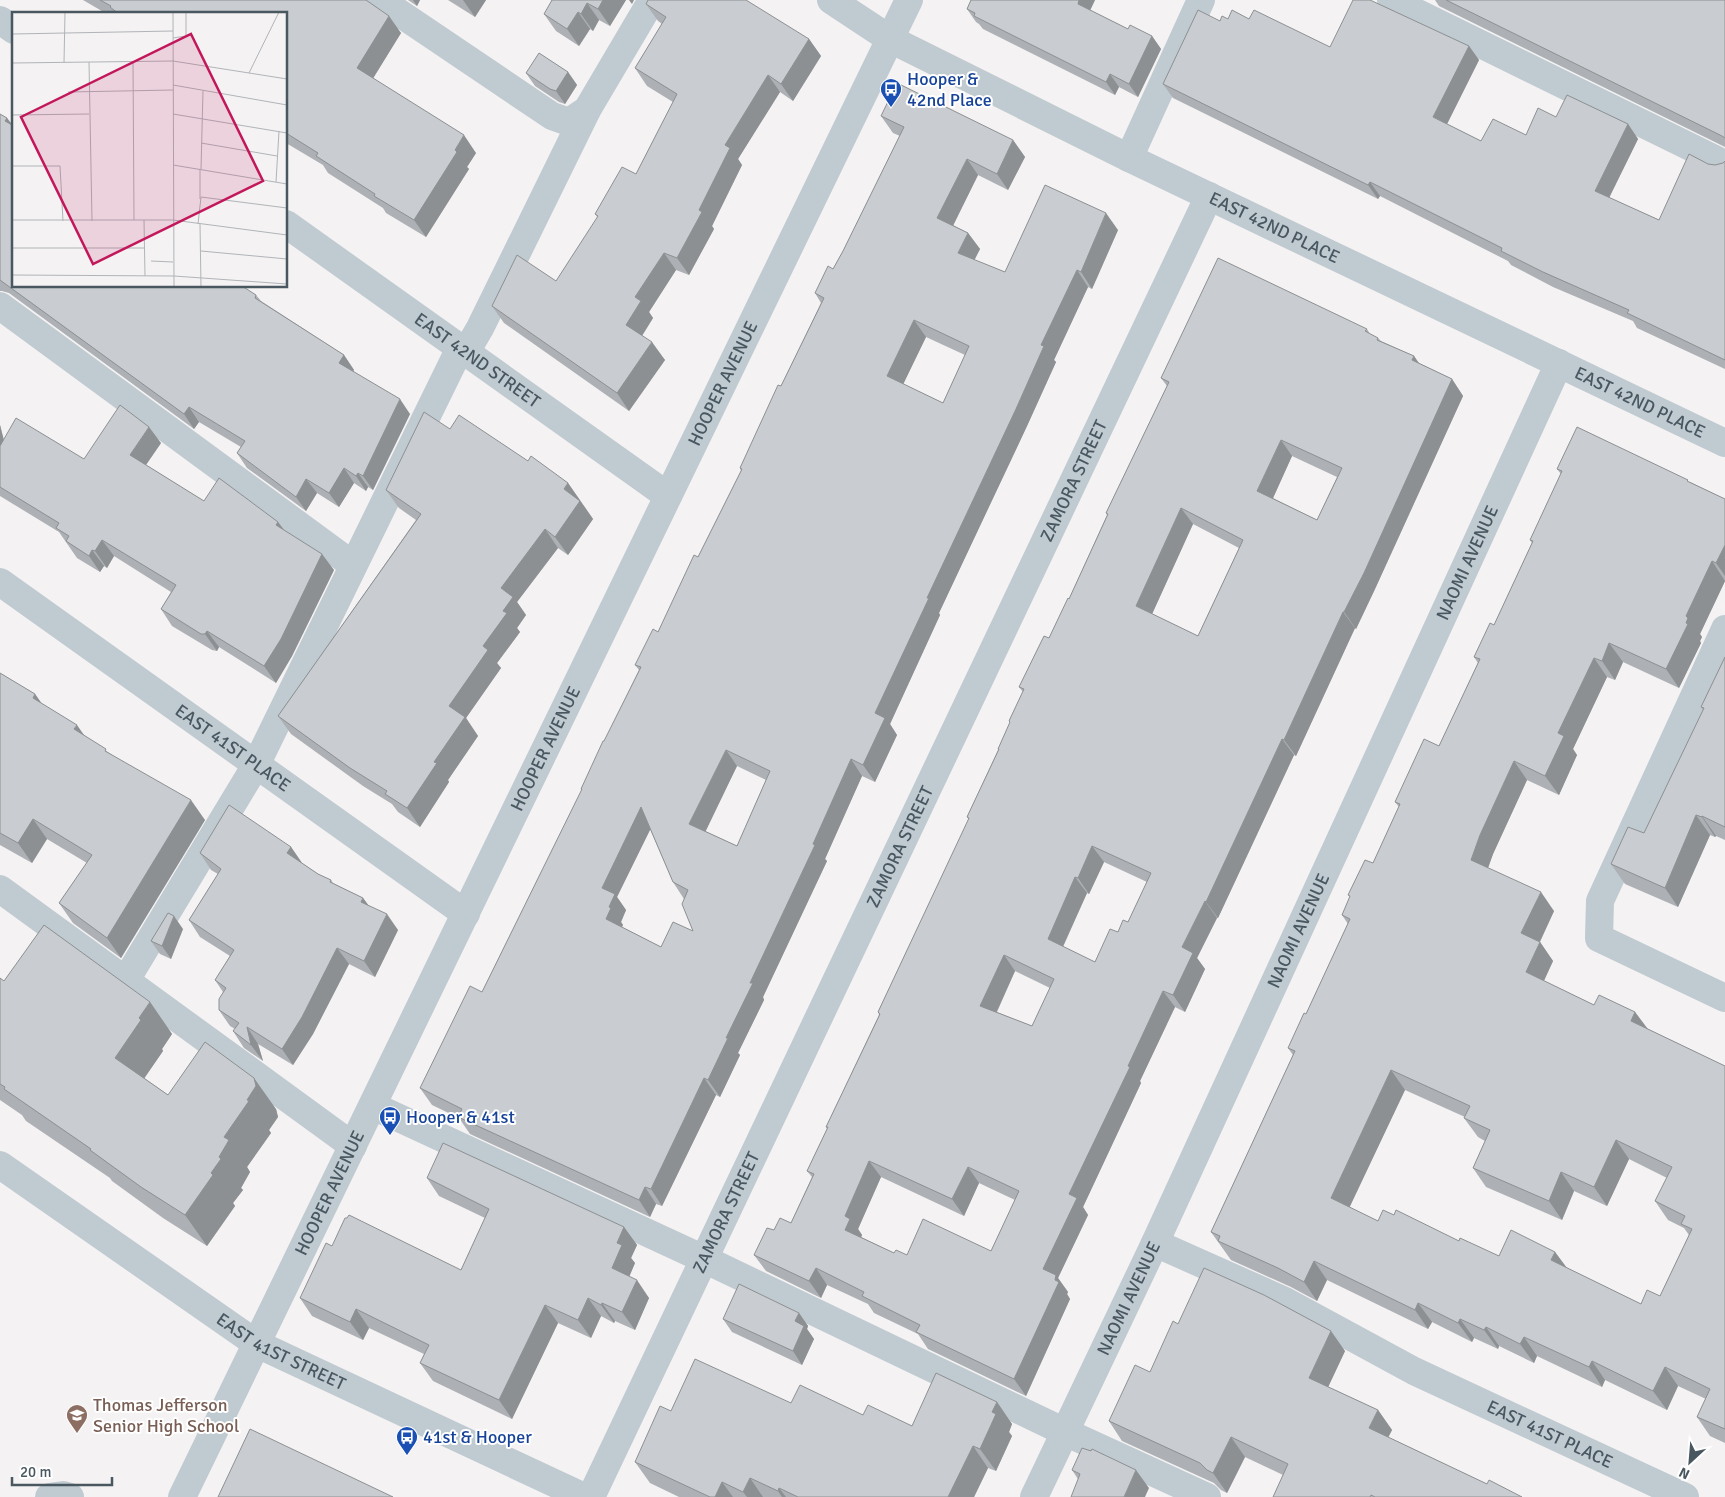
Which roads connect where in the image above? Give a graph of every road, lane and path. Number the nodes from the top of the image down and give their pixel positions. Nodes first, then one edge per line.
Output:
1 (380, 0) edge
2 (652, 0) edge
3 (831, 0) edge
4 (909, 0) edge
5 (1201, 0) edge
6 (1391, 0) edge
7 (0, 20) edge
8 (12, 29) edge
9 (890, 39) junction
10 (587, 110) junction
11 (1129, 158) junction
12 (1725, 164) edge
13 (1209, 196) junction
14 (288, 225) edge
15 (0, 306) edge
16 (463, 350) junction
17 (1558, 363) junction
18 (1725, 443) edge
19 (668, 496) junction
20 (354, 566) junction
21 (0, 582) edge
22 (1725, 629) edge
23 (256, 765) junction
24 (0, 889) edge
25 (466, 914) junction
26 (126, 980) junction
27 (1725, 998) edge
28 (373, 1106) junction
29 (353, 1146) junction
30 (0, 1165) edge
31 (1155, 1243) junction
32 (704, 1259) junction
33 (257, 1344) junction
34 (1065, 1432) junction
35 (49, 1497) edge
36 (70, 1497) edge
37 (182, 1497) edge
38 (584, 1497) edge
39 (591, 1497) edge
40 (1034, 1497) edge
41 (1207, 1497) edge
42 (1685, 1497) edge

1 - 10 street
2 - 10 street
3 - 9 street, EAST 42ND PLACE
4 - 9 street, HOOPER AVENUE
5 - 11 street
6 - 12 street
7 - 8 street
9 - 11 street, EAST 42ND PLACE
9 - 19 street, HOOPER AVENUE
10 - 16 street
11 - 13 street, EAST 42ND PLACE
13 - 17 street, EAST 42ND PLACE
13 - 32 street, ZAMORA STREET
14 - 16 street, EAST 42ND STREET
15 - 20 street
16 - 19 street, EAST 42ND STREET
16 - 20 street
17 - 18 street, EAST 42ND PLACE
17 - 31 street, NAOMI AVENUE
19 - 25 street, HOOPER AVENUE
20 - 23 street
21 - 23 street, EAST 41ST PLACE
22 - 27 street
23 - 25 street, EAST 41ST PLACE
23 - 26 street
24 - 26 street
25 - 28 street, HOOPER AVENUE
26 - 29 street
28 - 29 street, HOOPER AVENUE
28 - 32 street
29 - 33 street, HOOPER AVENUE
30 - 33 street, EAST 41ST STREET
31 - 34 street, NAOMI AVENUE
31 - 42 street, EAST 41ST PLACE
32 - 34 street
32 - 39 street, ZAMORA STREET
33 - 37 street, HOOPER AVENUE
33 - 38 street, EAST 41ST STREET
34 - 40 street, NAOMI AVENUE
34 - 41 street
35 - 36 street

